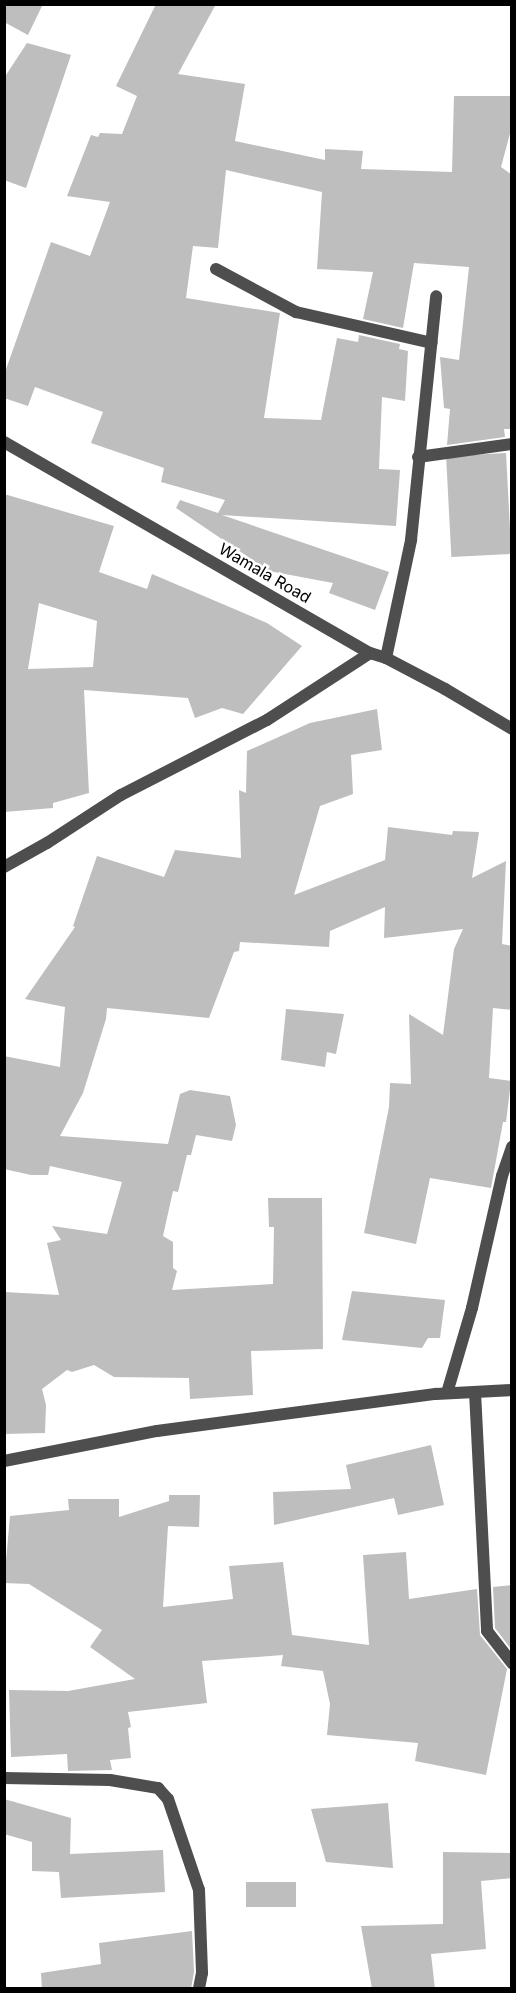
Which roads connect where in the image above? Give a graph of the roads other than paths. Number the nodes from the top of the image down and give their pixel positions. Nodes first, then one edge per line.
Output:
1 (216, 269) dead end
2 (436, 296) dead end
3 (432, 344) junction
4 (4, 442) edge
5 (512, 444) edge
6 (418, 457) junction
7 (370, 653) junction
8 (386, 658) junction
9 (512, 729) edge
10 (4, 867) edge
11 (512, 1147) edge
12 (512, 1390) edge
13 (475, 1392) junction
14 (447, 1393) junction
15 (4, 1461) edge
16 (512, 1663) edge
17 (4, 1778) edge
18 (200, 1989) edge

1 - 3 street
2 - 3 street
3 - 6 street
4 - 7 street, Wamala Road
5 - 6 street
6 - 8 street
7 - 8 street, Wamala Road
7 - 10 street
8 - 9 street, Wamala Road
11 - 14 street
12 - 13 street
13 - 14 street
13 - 16 street
14 - 15 street
17 - 18 street

